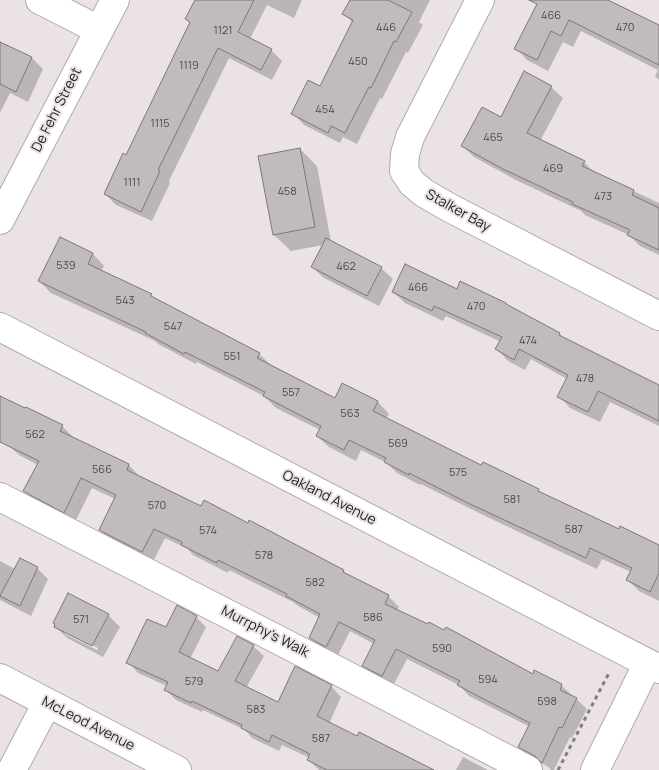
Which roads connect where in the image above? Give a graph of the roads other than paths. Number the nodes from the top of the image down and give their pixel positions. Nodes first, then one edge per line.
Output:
1 (40, 0) edge
2 (115, 0) edge
3 (480, 0) edge
4 (99, 30) junction
5 (0, 220) edge
6 (659, 316) edge
7 (0, 327) edge
8 (0, 497) edge
9 (653, 666) edge
10 (0, 678) edge
11 (47, 703) junction
12 (12, 770) edge
13 (176, 770) edge
14 (528, 770) edge
15 (595, 770) edge

1 - 4 street
2 - 4 street, De Fehr Street
3 - 6 street, Stalker Bay
4 - 5 street, De Fehr Street
7 - 9 street, Oakland Avenue
8 - 14 street, Murrphy's Walk
9 - 15 street
10 - 11 street, McLeod Avenue
11 - 12 street
11 - 13 street, McLeod Avenue

